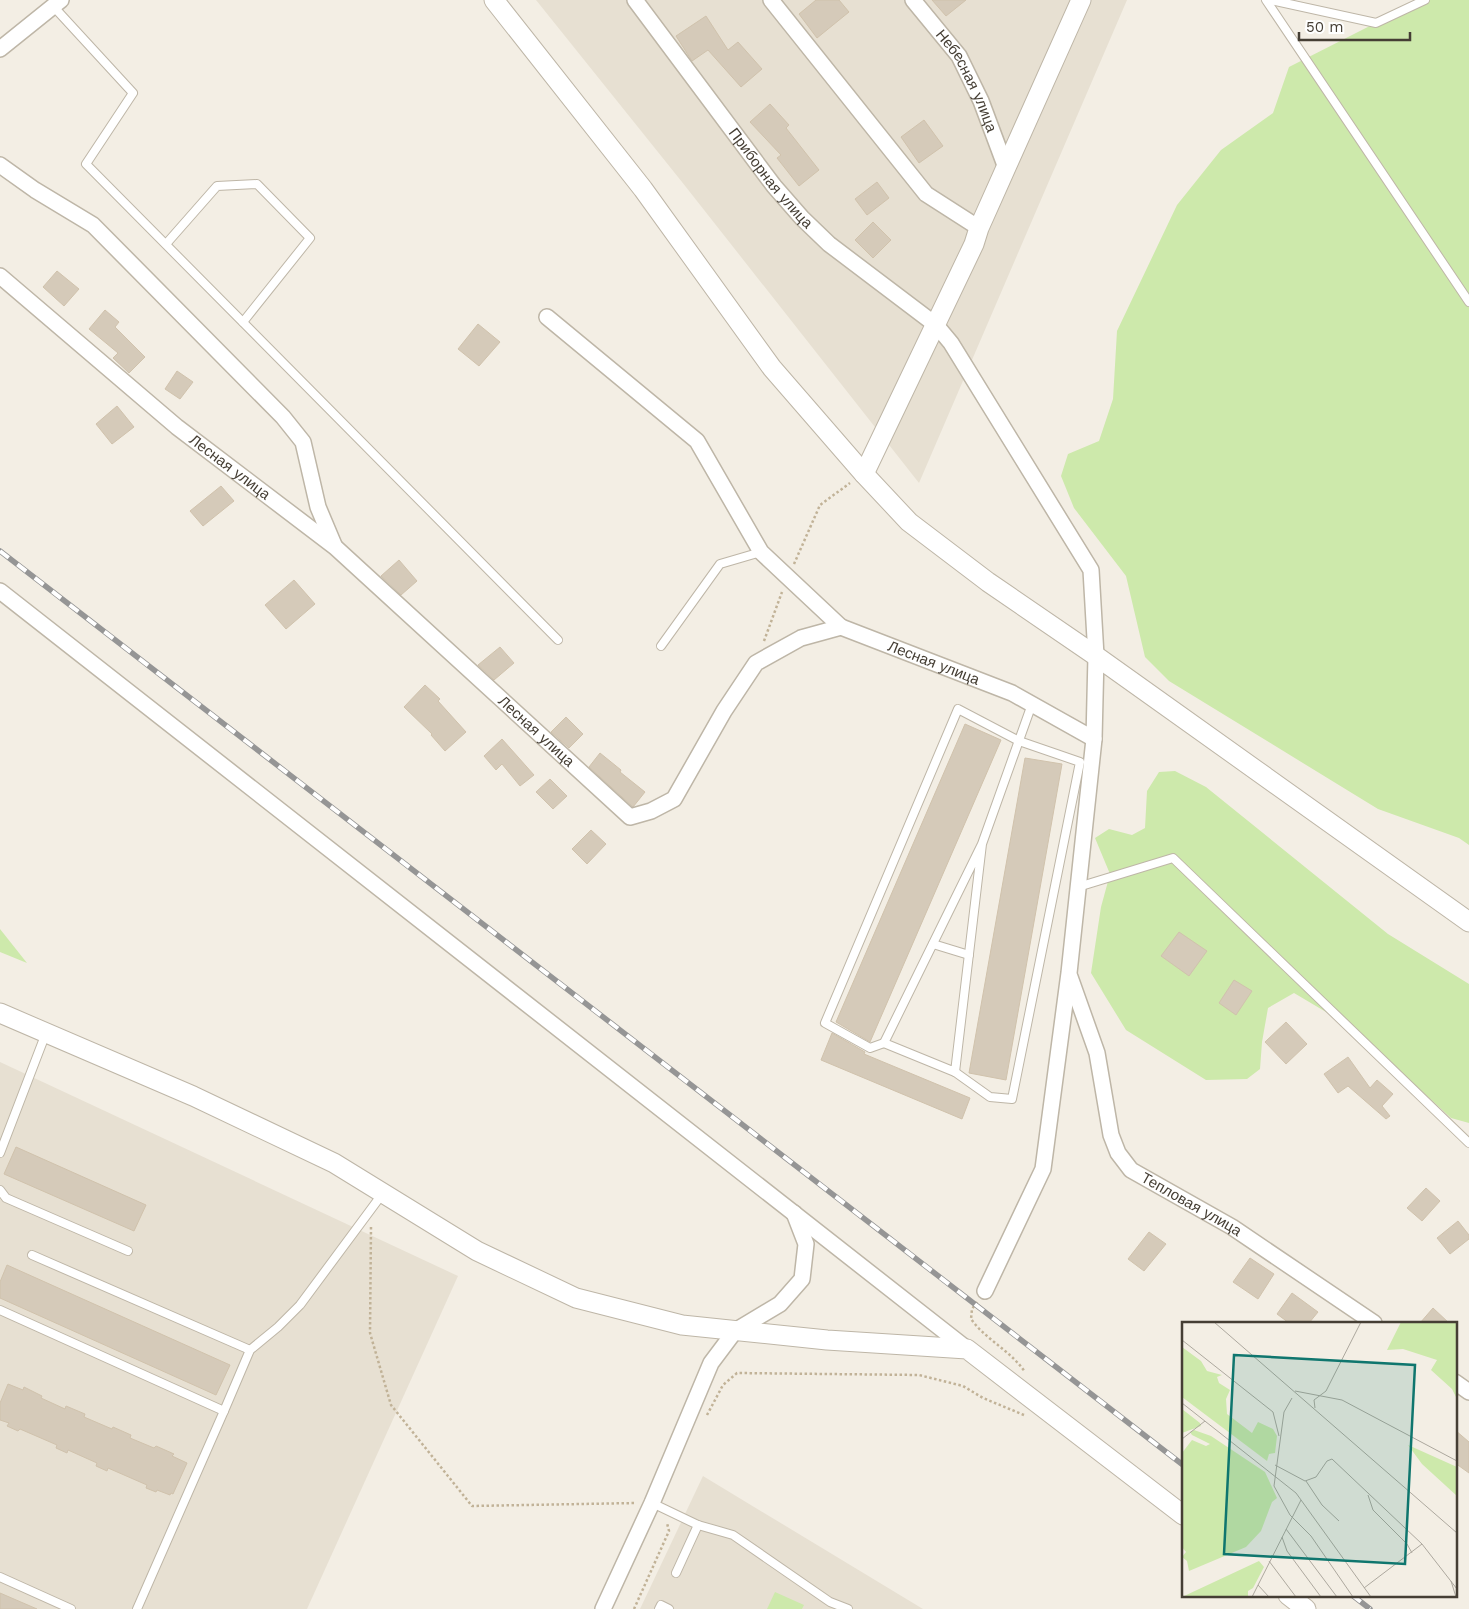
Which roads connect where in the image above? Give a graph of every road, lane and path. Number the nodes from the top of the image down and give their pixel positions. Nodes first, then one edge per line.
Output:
1 (494, 0) edge
2 (635, 0) edge
3 (771, 0) edge
4 (913, 0) edge
5 (1081, 0) edge
6 (1266, 0) edge
7 (1271, 0) edge
8 (1425, 0) edge
9 (57, 3) edge
10 (0, 49) edge
11 (0, 165) edge
12 (1006, 168) junction
13 (979, 228) junction
14 (166, 244) junction
15 (0, 276) edge
16 (1469, 302) edge
17 (548, 317) dead end
18 (243, 322) junction
19 (936, 325) junction
20 (864, 474) junction
21 (335, 547) junction
22 (761, 552) junction
23 (788, 577) junction
24 (0, 591) edge
25 (841, 627) junction
26 (558, 640) dead end
27 (661, 646) dead end
28 (1096, 656) junction
29 (756, 663) junction
30 (1032, 704) junction
31 (1094, 739) junction
32 (1019, 741) junction
33 (982, 844) junction
34 (1078, 887) junction
35 (1469, 922) edge
36 (933, 944) junction
37 (969, 955) junction
38 (1069, 973) junction
39 (0, 1013) edge
40 (46, 1033) junction
41 (884, 1043) junction
42 (955, 1072) junction
43 (1469, 1143) edge
44 (0, 1154) edge
45 (0, 1190) edge
46 (383, 1193) junction
47 (794, 1213) junction
48 (371, 1220) dead end
49 (128, 1251) dead end
50 (32, 1255) dead end
51 (985, 1290) joint
52 (0, 1310) edge
53 (1373, 1322) edge
54 (735, 1331) junction
55 (967, 1349) junction
56 (250, 1350) junction
57 (1026, 1375) dead end
58 (1456, 1383) edge
59 (1469, 1392) edge
60 (224, 1411) junction
61 (1028, 1416) dead end
62 (704, 1419) dead end
63 (658, 1506) junction
64 (1182, 1513) edge
65 (698, 1525) junction
66 (676, 1573) dead end
67 (0, 1577) edge
68 (1289, 1596) edge
69 (71, 1609) edge
70 (137, 1609) edge
71 (603, 1609) edge
72 (634, 1609) edge
73 (659, 1609) edge
74 (669, 1609) edge
75 (848, 1609) edge
76 (1306, 1609) edge

1 - 20 street
2 - 19 street, Приборная улица
3 - 13 street
4 - 12 street, Небесная улица
5 - 12 street
6 - 16 lane
7 - 8 lane
9 - 10 street
9 - 14 lane
11 - 21 street
12 - 13 street
13 - 19 street
14 - 18 lane
14 - 18 lane
15 - 21 street, Лесная улица
17 - 22 street
18 - 26 lane
19 - 20 street
19 - 28 street, Приборная улица
20 - 23 path
20 - 28 street
21 - 29 street, Лесная улица
22 - 23 street
22 - 27 lane
23 - 25 street
23 - 29 path
24 - 47 street
25 - 29 street, Лесная улица
25 - 30 street, Лесная улица
28 - 31 street, Приборная улица
28 - 35 street
30 - 31 street, Лесная улица
30 - 32 lane
31 - 34 street, Приборная улица
32 - 33 lane
32 - 41 lane
32 - 42 lane
33 - 36 lane
33 - 37 lane
34 - 38 street, Приборная улица
34 - 43 lane
36 - 37 lane
36 - 41 lane
37 - 42 lane
38 - 51 street, Приборная улица
38 - 53 street, Тепловая улица
39 - 40 street
40 - 44 lane
40 - 46 street
41 - 42 lane
45 - 49 lane
46 - 54 street
46 - 56 lane
47 - 54 street
47 - 55 street
48 - 63 path
50 - 56 lane
51 - 57 path
52 - 60 lane
54 - 55 street
54 - 63 street
55 - 64 street
56 - 60 lane
58 - 59 street
60 - 70 lane
61 - 62 path
63 - 65 lane
63 - 71 street
63 - 72 path
65 - 66 lane
65 - 75 lane
67 - 69 lane
68 - 76 street
73 - 74 lane

